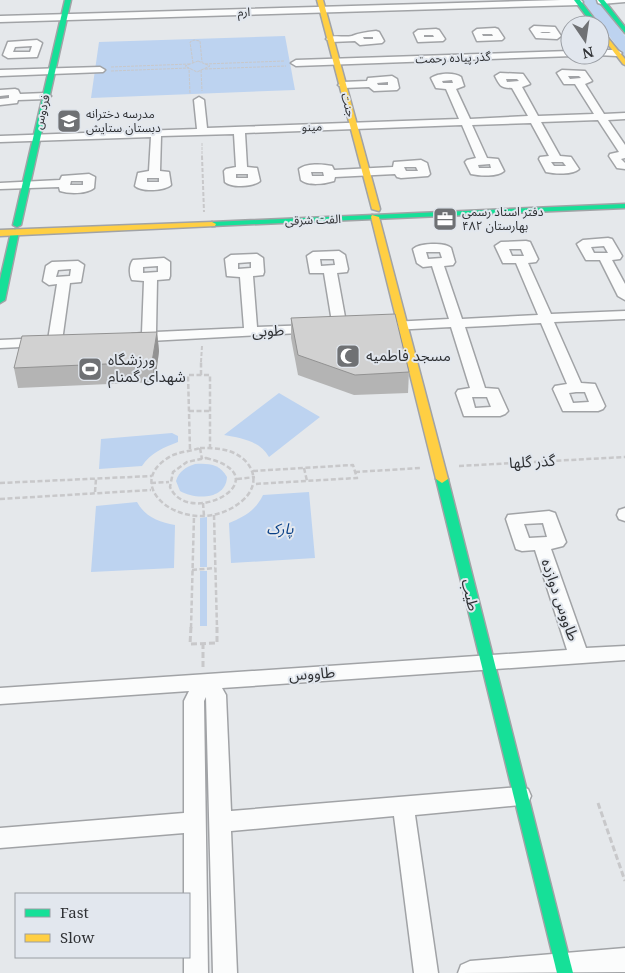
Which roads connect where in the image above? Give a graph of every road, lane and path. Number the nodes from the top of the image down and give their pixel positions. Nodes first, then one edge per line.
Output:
1 (68, 0) edge
2 (227, 0) edge
3 (601, 0) edge
4 (622, 0) edge
5 (578, 1) edge
6 (526, 2) edge
7 (413, 3) edge
8 (357, 4) edge
9 (322, 5) edge
10 (472, 5) edge
11 (228, 12) junction
12 (418, 15) dead end
13 (588, 15) edge
14 (64, 17) junction
15 (0, 19) edge
16 (540, 22) dead end
17 (625, 31) edge
18 (359, 38) dead end
19 (330, 39) junction
20 (610, 44) edge
21 (57, 48) junction
22 (35, 49) dead end
23 (610, 53) edge
24 (617, 53) junction
25 (560, 54) edge
26 (202, 62) junction
27 (337, 62) junction
28 (193, 63) junction
29 (296, 63) junction
30 (625, 63) edge
31 (190, 64) junction
32 (205, 64) junction
33 (189, 68) junction
34 (205, 69) junction
35 (100, 70) junction
36 (201, 70) junction
37 (51, 72) junction
38 (0, 73) edge
39 (578, 81) dead end
40 (373, 84) dead end
41 (515, 84) dead end
42 (343, 85) junction
43 (450, 86) dead end
44 (0, 93) edge
45 (14, 96) junction
46 (46, 96) junction
47 (199, 100) junction
48 (0, 102) edge
49 (625, 116) edge
50 (601, 117) junction
51 (534, 119) junction
52 (466, 122) junction
53 (354, 126) junction
54 (239, 130) junction
55 (202, 131) junction
56 (156, 133) junction
57 (37, 137) junction
58 (0, 139) edge
59 (625, 154) edge
60 (556, 159) dead end
61 (483, 161) dead end
62 (625, 166) edge
63 (242, 170) dead end
64 (400, 170) dead end
65 (366, 172) junction
66 (329, 174) dead end
67 (154, 175) dead end
68 (65, 183) dead end
69 (26, 185) junction
70 (0, 186) edge
71 (625, 199) edge
72 (625, 206) edge
73 (375, 213) junction
74 (204, 217) junction
75 (0, 226) edge
76 (16, 228) junction
77 (0, 233) edge
78 (604, 256) dead end
79 (520, 259) dead end
80 (437, 262) dead end
81 (330, 270) dead end
82 (246, 272) dead end
83 (151, 277) dead end
84 (64, 280) dead end
85 (625, 296) edge
86 (0, 300) edge
87 (625, 315) edge
88 (546, 319) junction
89 (456, 323) junction
90 (404, 325) junction
91 (376, 326) edge
92 (345, 328) joint
93 (251, 332) junction
94 (203, 334) junction
95 (149, 337) junction
96 (120, 338) edge
97 (73, 340) edge
98 (54, 341) junction
99 (0, 344) edge
100 (201, 375) junction
101 (576, 388) dead end
102 (479, 392) dead end
103 (189, 412) junction
104 (211, 412) junction
105 (200, 448) junction
106 (210, 448) junction
107 (190, 449) junction
108 (625, 457) edge
109 (202, 459) junction
110 (438, 467) junction
111 (304, 468) junction
112 (253, 471) junction
113 (355, 472) junction
114 (152, 476) junction
115 (255, 478) junction
116 (96, 479) junction
117 (237, 479) junction
118 (307, 481) junction
119 (169, 482) junction
120 (0, 483) edge
121 (150, 483) junction
122 (254, 484) junction
123 (151, 490) junction
124 (95, 493) junction
125 (0, 499) edge
126 (203, 503) junction
127 (214, 515) junction
128 (194, 516) junction
129 (204, 516) junction
130 (541, 543) dead end
131 (215, 568) junction
132 (192, 570) junction
133 (203, 643) junction
134 (625, 653) edge
135 (579, 656) junction
136 (486, 662) junction
137 (203, 682) junction
138 (0, 696) edge
139 (520, 796) junction
140 (598, 803) dead end
141 (403, 806) junction
142 (195, 822) junction
143 (220, 822) junction
144 (0, 838) edge
145 (625, 881) edge
146 (625, 960) edge
147 (564, 969) edge
148 (196, 973) edge
149 (225, 973) edge
150 (426, 973) edge
151 (470, 973) edge

1 - 14 street, فردوس
2 - 11 street
3 - 4 street
3 - 17 street
5 - 6 street, ارم
5 - 13 street
6 - 10 street, ارم
6 - 16 street
7 - 8 street, ارم
7 - 10 street, ارم
7 - 12 street
8 - 9 street, ارم
9 - 11 street, ارم
9 - 19 street, جنت
11 - 14 street, ارم
14 - 15 street, ارم
14 - 21 street, فردوس
18 - 19 street
19 - 27 street, جنت
20 - 24 street
21 - 22 street
21 - 37 street, فردوس
23 - 24 street
24 - 30 street
25 - 27 street, گذر پیاده رحمت
26 - 28 path
26 - 28 path
26 - 32 path
27 - 29 street, گذر پیاده رحمت
27 - 42 street, جنت
28 - 31 path
29 - 32 path
29 - 34 path
31 - 33 path
31 - 35 path
32 - 34 path
33 - 35 path
33 - 36 path
33 - 47 path
34 - 36 path
35 - 37 street
36 - 47 path
37 - 38 street
37 - 46 street, فردوس
39 - 50 street
40 - 42 street
41 - 51 street
42 - 53 street, جنت
43 - 52 street
44 - 45 street
45 - 46 street
45 - 48 street
46 - 57 street, فردوس
47 - 55 street
49 - 50 street, مینو
50 - 51 street, مینو
50 - 59 street
51 - 52 street, مینو
51 - 60 street
52 - 53 street, مینو
52 - 61 street
53 - 54 street, مینو
53 - 65 street, جنت
54 - 55 street, مینو
54 - 63 street
55 - 56 street, مینو
55 - 74 path
56 - 57 street, مینو
56 - 67 street
57 - 58 street, مینو
57 - 69 street, فردوس
59 - 62 street
64 - 65 street
65 - 66 street
65 - 73 street, جنت
68 - 69 street
69 - 70 street
69 - 76 street, فردوس
71 - 73 street, الفت شرقی
72 - 73 street, الفت شرقی
73 - 74 street, الفت شرقی
73 - 76 street, الفت شرقی
73 - 90 street, طیب
74 - 76 street, الفت شرقی
75 - 76 street, الفت شرقی
76 - 77 street, الفت شرقی
76 - 86 street, فردوس
78 - 85 street
79 - 88 street
80 - 89 street
81 - 92 street
82 - 93 street
83 - 95 street
84 - 98 street
87 - 88 street
88 - 89 street
88 - 101 street
89 - 90 street
89 - 102 street
90 - 91 street
90 - 110 street, طیب
92 - 93 street, طوبی
93 - 94 street, طوبی
94 - 95 street, طوبی
94 - 100 path
95 - 96 street, طوبی
97 - 98 street
98 - 99 street
100 - 103 path
100 - 104 path
103 - 104 path
103 - 107 path
104 - 106 path
105 - 106 path
105 - 107 path
105 - 109 path
106 - 112 path
107 - 114 path
108 - 110 path, گذر گلها
109 - 117 path
109 - 119 path
110 - 113 path, گذر گلها
110 - 136 street, طیب
111 - 112 path
111 - 113 path
111 - 118 path
112 - 115 path
113 - 118 path
114 - 116 path
114 - 121 path
115 - 117 path
115 - 122 path
116 - 120 path
116 - 124 path
117 - 126 path
118 - 122 path
119 - 121 path
119 - 126 path
121 - 123 path
122 - 127 path
123 - 124 path
123 - 128 path
124 - 125 path
126 - 129 path
127 - 129 path
127 - 131 path
128 - 129 path
128 - 132 path
130 - 135 street, طاووس دوازده
131 - 132 path
131 - 133 path
132 - 133 path
133 - 137 path
134 - 135 street, طاووس
135 - 136 street, طاووس
136 - 137 street, طاووس
136 - 139 street, طیب
137 - 138 street, طاووس
137 - 142 street
137 - 143 street
139 - 141 street
139 - 147 street, طیب
140 - 145 path
141 - 143 street
141 - 150 street
142 - 144 street
142 - 148 street
143 - 149 street
146 - 147 street
147 - 151 street

